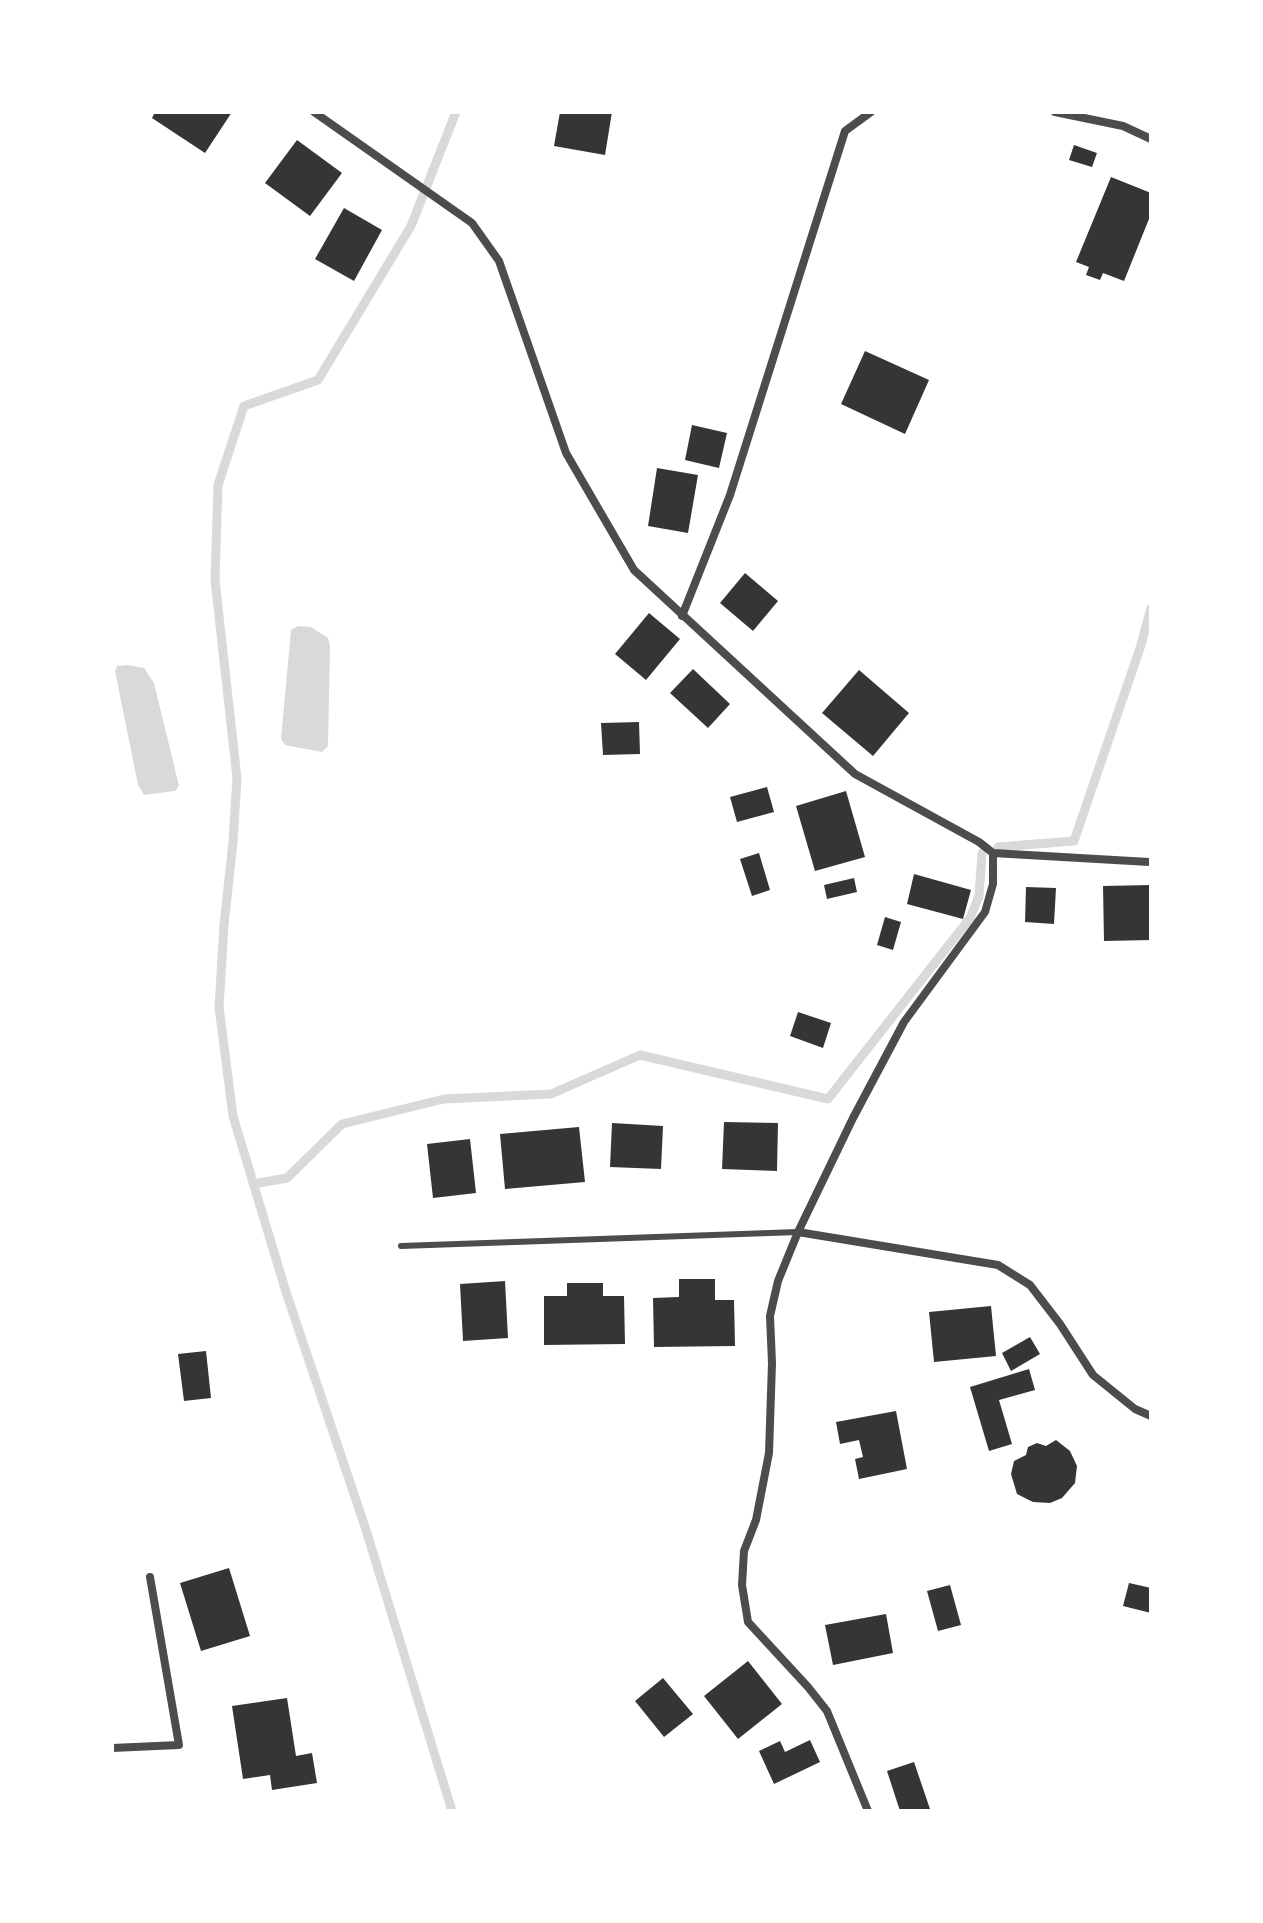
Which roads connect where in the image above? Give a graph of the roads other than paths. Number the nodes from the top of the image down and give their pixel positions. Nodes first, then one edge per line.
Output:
1 (314, 112) edge
2 (871, 112) edge
3 (1055, 112) edge
4 (1151, 139) edge
5 (682, 616) junction
6 (993, 853) junction
7 (1149, 862) dead end
8 (798, 1232) junction
9 (401, 1246) dead end
10 (1151, 1416) edge
11 (150, 1577) dead end
12 (112, 1748) edge
13 (868, 1811) edge

1 - 5 street
2 - 5 street
3 - 4 street
5 - 6 street
6 - 7 street
6 - 8 street
8 - 9 lane
8 - 10 street
8 - 13 street
11 - 12 street

